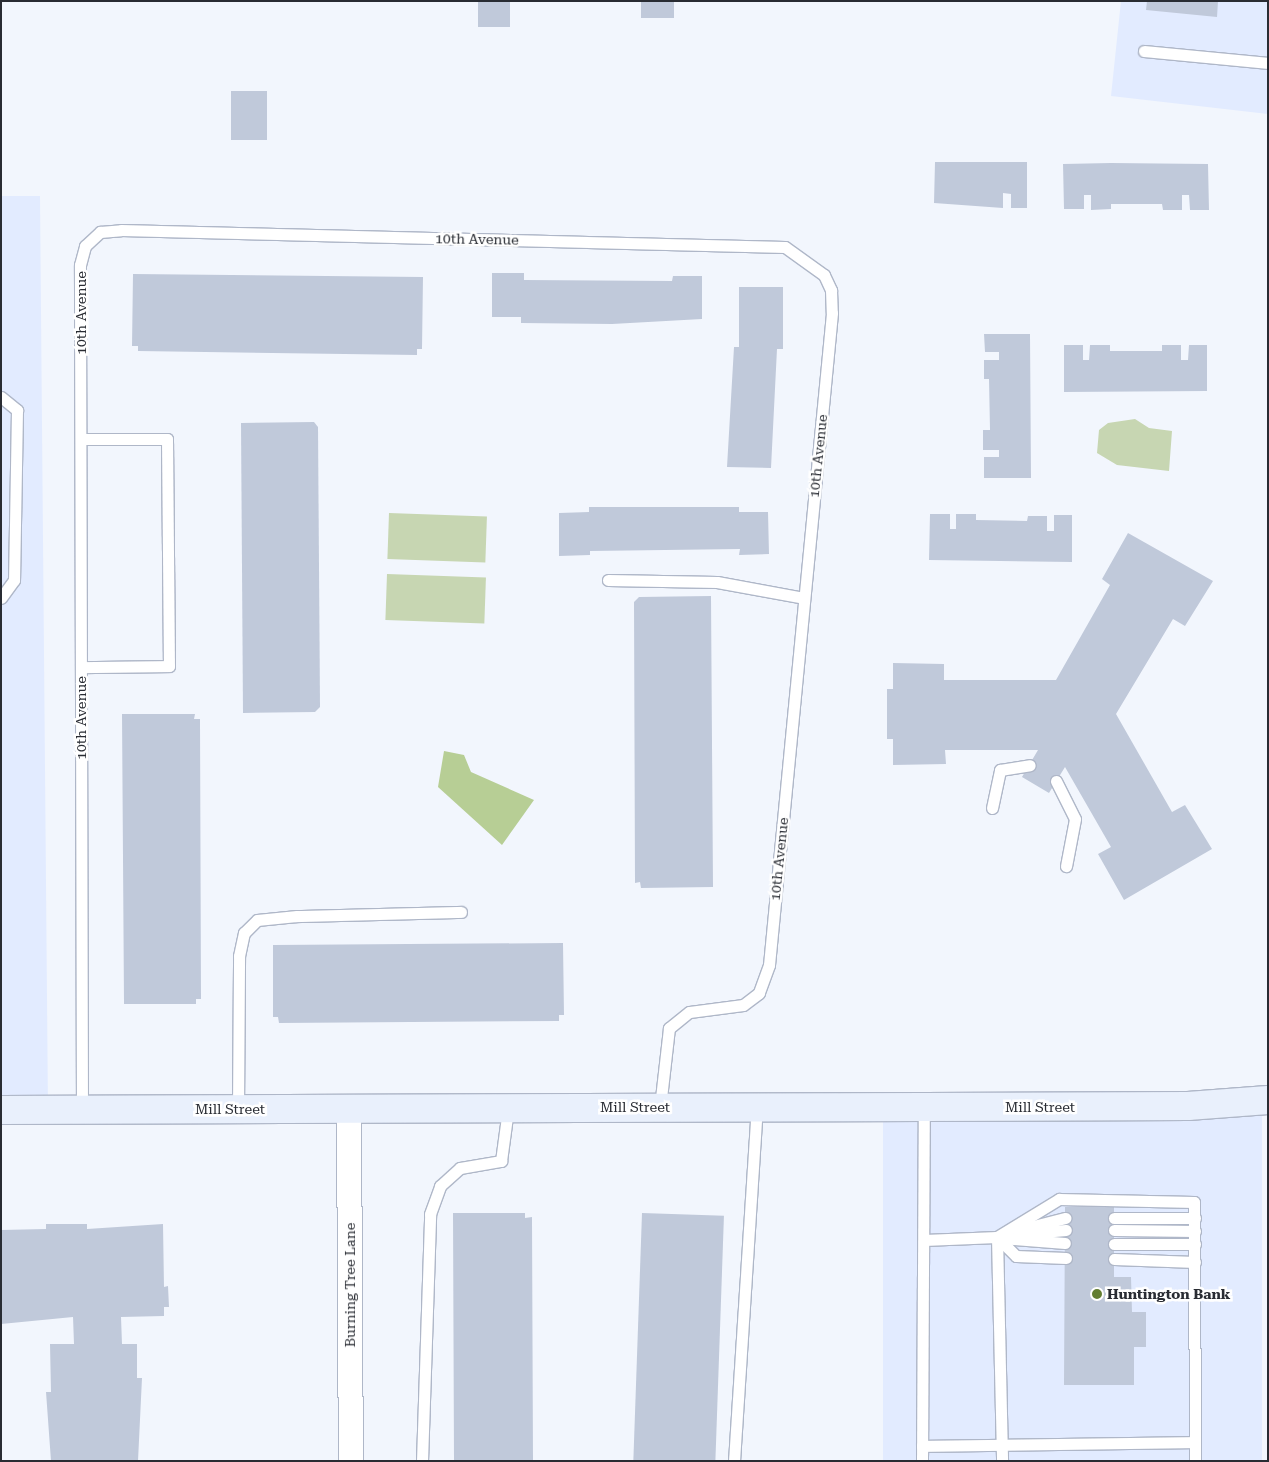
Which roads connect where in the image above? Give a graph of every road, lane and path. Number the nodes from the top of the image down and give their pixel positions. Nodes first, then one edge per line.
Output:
1 (1144, 51) dead end
2 (1268, 63) edge
3 (1, 397) edge
4 (81, 439) junction
5 (608, 580) dead end
6 (1, 598) edge
7 (804, 598) junction
8 (81, 667) junction
9 (1030, 765) dead end
10 (1056, 781) dead end
11 (992, 808) dead end
12 (1066, 866) dead end
13 (461, 912) dead end
14 (1268, 1100) edge
15 (660, 1107) junction
16 (349, 1108) junction
17 (508, 1108) junction
18 (757, 1108) junction
19 (924, 1108) junction
20 (238, 1109) junction
21 (1, 1110) edge
22 (82, 1110) junction
23 (1065, 1218) dead end
24 (1114, 1218) dead end
25 (1195, 1218) junction
26 (1066, 1230) dead end
27 (1114, 1230) dead end
28 (1195, 1231) junction
29 (997, 1237) junction
30 (924, 1240) junction
31 (1065, 1243) dead end
32 (1114, 1244) dead end
33 (1195, 1244) junction
34 (1066, 1258) dead end
35 (1114, 1260) dead end
36 (1195, 1262) junction
37 (1195, 1442) junction
38 (1002, 1445) junction
39 (922, 1446) junction
40 (351, 1461) edge
41 (422, 1461) edge
42 (734, 1461) edge
43 (922, 1461) edge
44 (1002, 1461) edge
45 (1195, 1461) edge

1 - 2 lane
3 - 6 lane
4 - 7 lane, 10th Avenue
4 - 8 lane, 10th Avenue
4 - 8 lane
5 - 7 lane
7 - 15 lane, 10th Avenue
8 - 22 lane, 10th Avenue
9 - 11 lane
10 - 12 lane
13 - 20 lane
14 - 19 main road, Mill Street
15 - 17 main road, Mill Street
15 - 18 main road, Mill Street
16 - 17 main road, Mill Street
16 - 20 main road, Mill Street
16 - 40 street, Burning Tree Lane
17 - 41 lane
18 - 19 main road, Mill Street
18 - 42 lane
19 - 30 lane
20 - 22 main road, Mill Street
21 - 22 main road, Mill Street
23 - 29 lane
24 - 25 lane
25 - 28 lane
25 - 29 lane
26 - 29 lane
27 - 28 lane
28 - 33 lane
29 - 30 lane
29 - 31 lane
29 - 34 lane
29 - 38 lane
30 - 39 lane
32 - 33 lane
33 - 36 lane
35 - 36 lane
36 - 37 lane
37 - 38 lane
37 - 45 lane
38 - 39 lane
38 - 44 lane
39 - 43 lane

